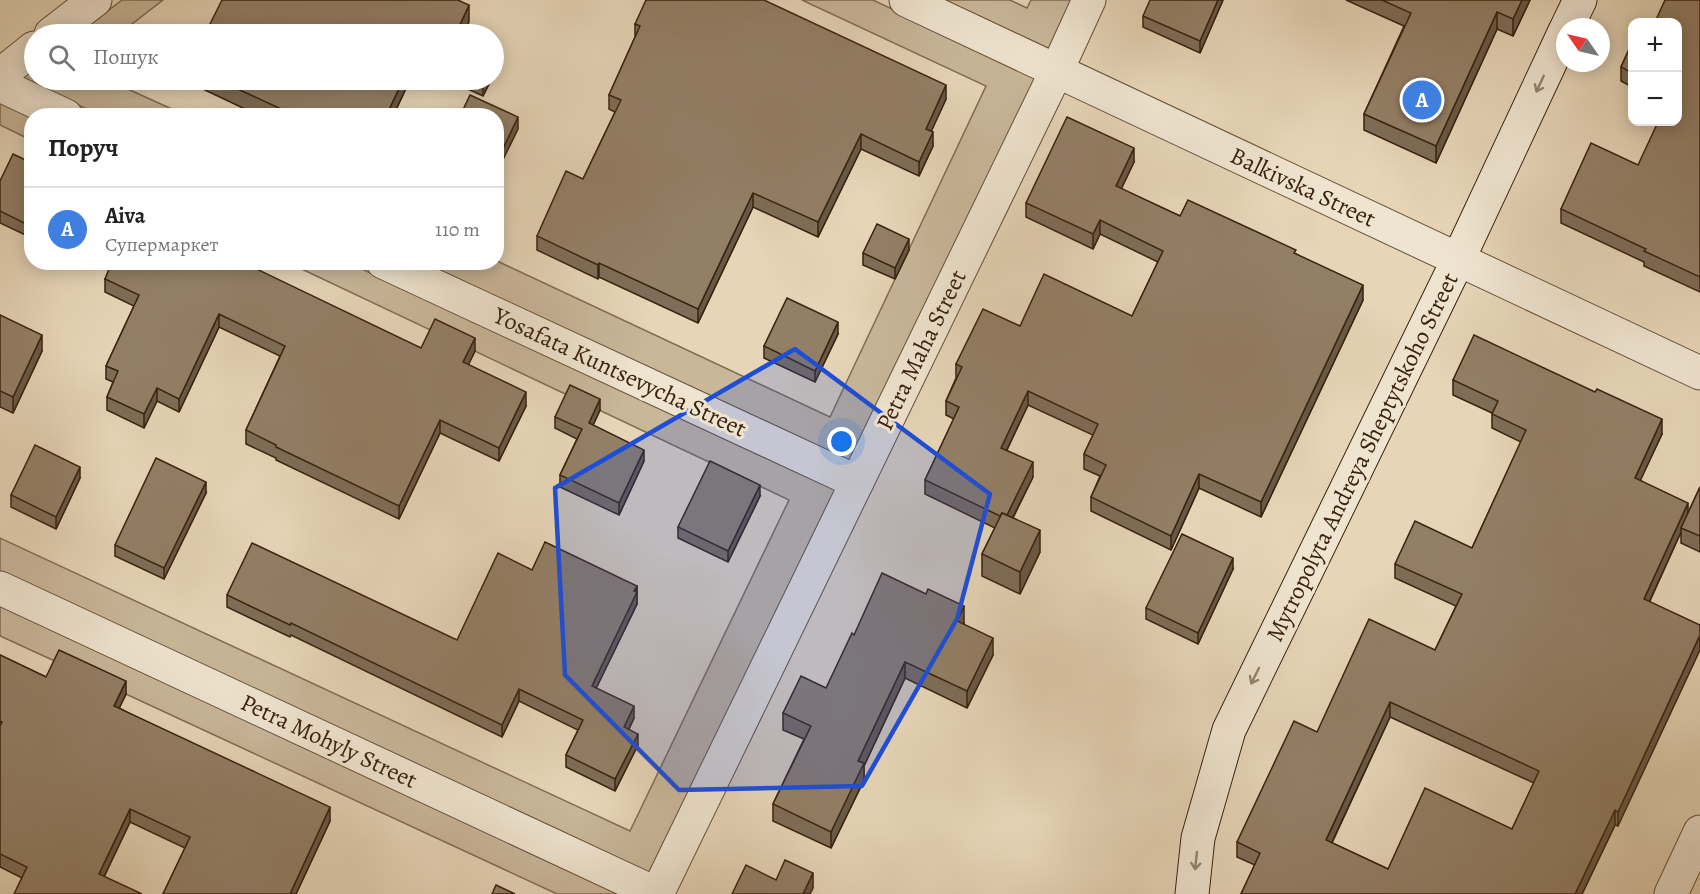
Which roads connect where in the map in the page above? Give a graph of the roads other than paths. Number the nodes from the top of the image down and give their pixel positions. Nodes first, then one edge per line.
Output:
1 (95, 0) edge
2 (906, 0) edge
3 (1089, 0) edge
4 (1580, 0) edge
5 (1571, 18) edge
6 (64, 24) edge
7 (1556, 50) edge
8 (24, 56) edge
9 (1057, 70) junction
10 (0, 75) edge
11 (0, 85) edge
12 (49, 108) edge
13 (1458, 260) junction
14 (400, 270) edge
15 (1700, 373) edge
16 (857, 482) junction
17 (0, 588) edge
18 (1700, 832) edge
19 (657, 894) edge
20 (1192, 894) edge
21 (1671, 894) edge

1 - 6 street
2 - 9 street, Balkivska Street
3 - 9 street, Petra Maha Street
4 - 5 street
7 -> 13 street, Mytropolyta Andreya Sheptytskoho Street
8 - 10 street
9 - 13 street, Balkivska Street
9 - 16 street, Petra Maha Street
11 - 12 street
13 - 15 street, Balkivska Street
13 -> 20 street, Mytropolyta Andreya Sheptytskoho Street
14 - 16 street, Yosafata Kuntsevycha Street
16 - 19 street, Petra Maha Street
17 - 19 street, Petra Mohyly Street
18 - 21 street

